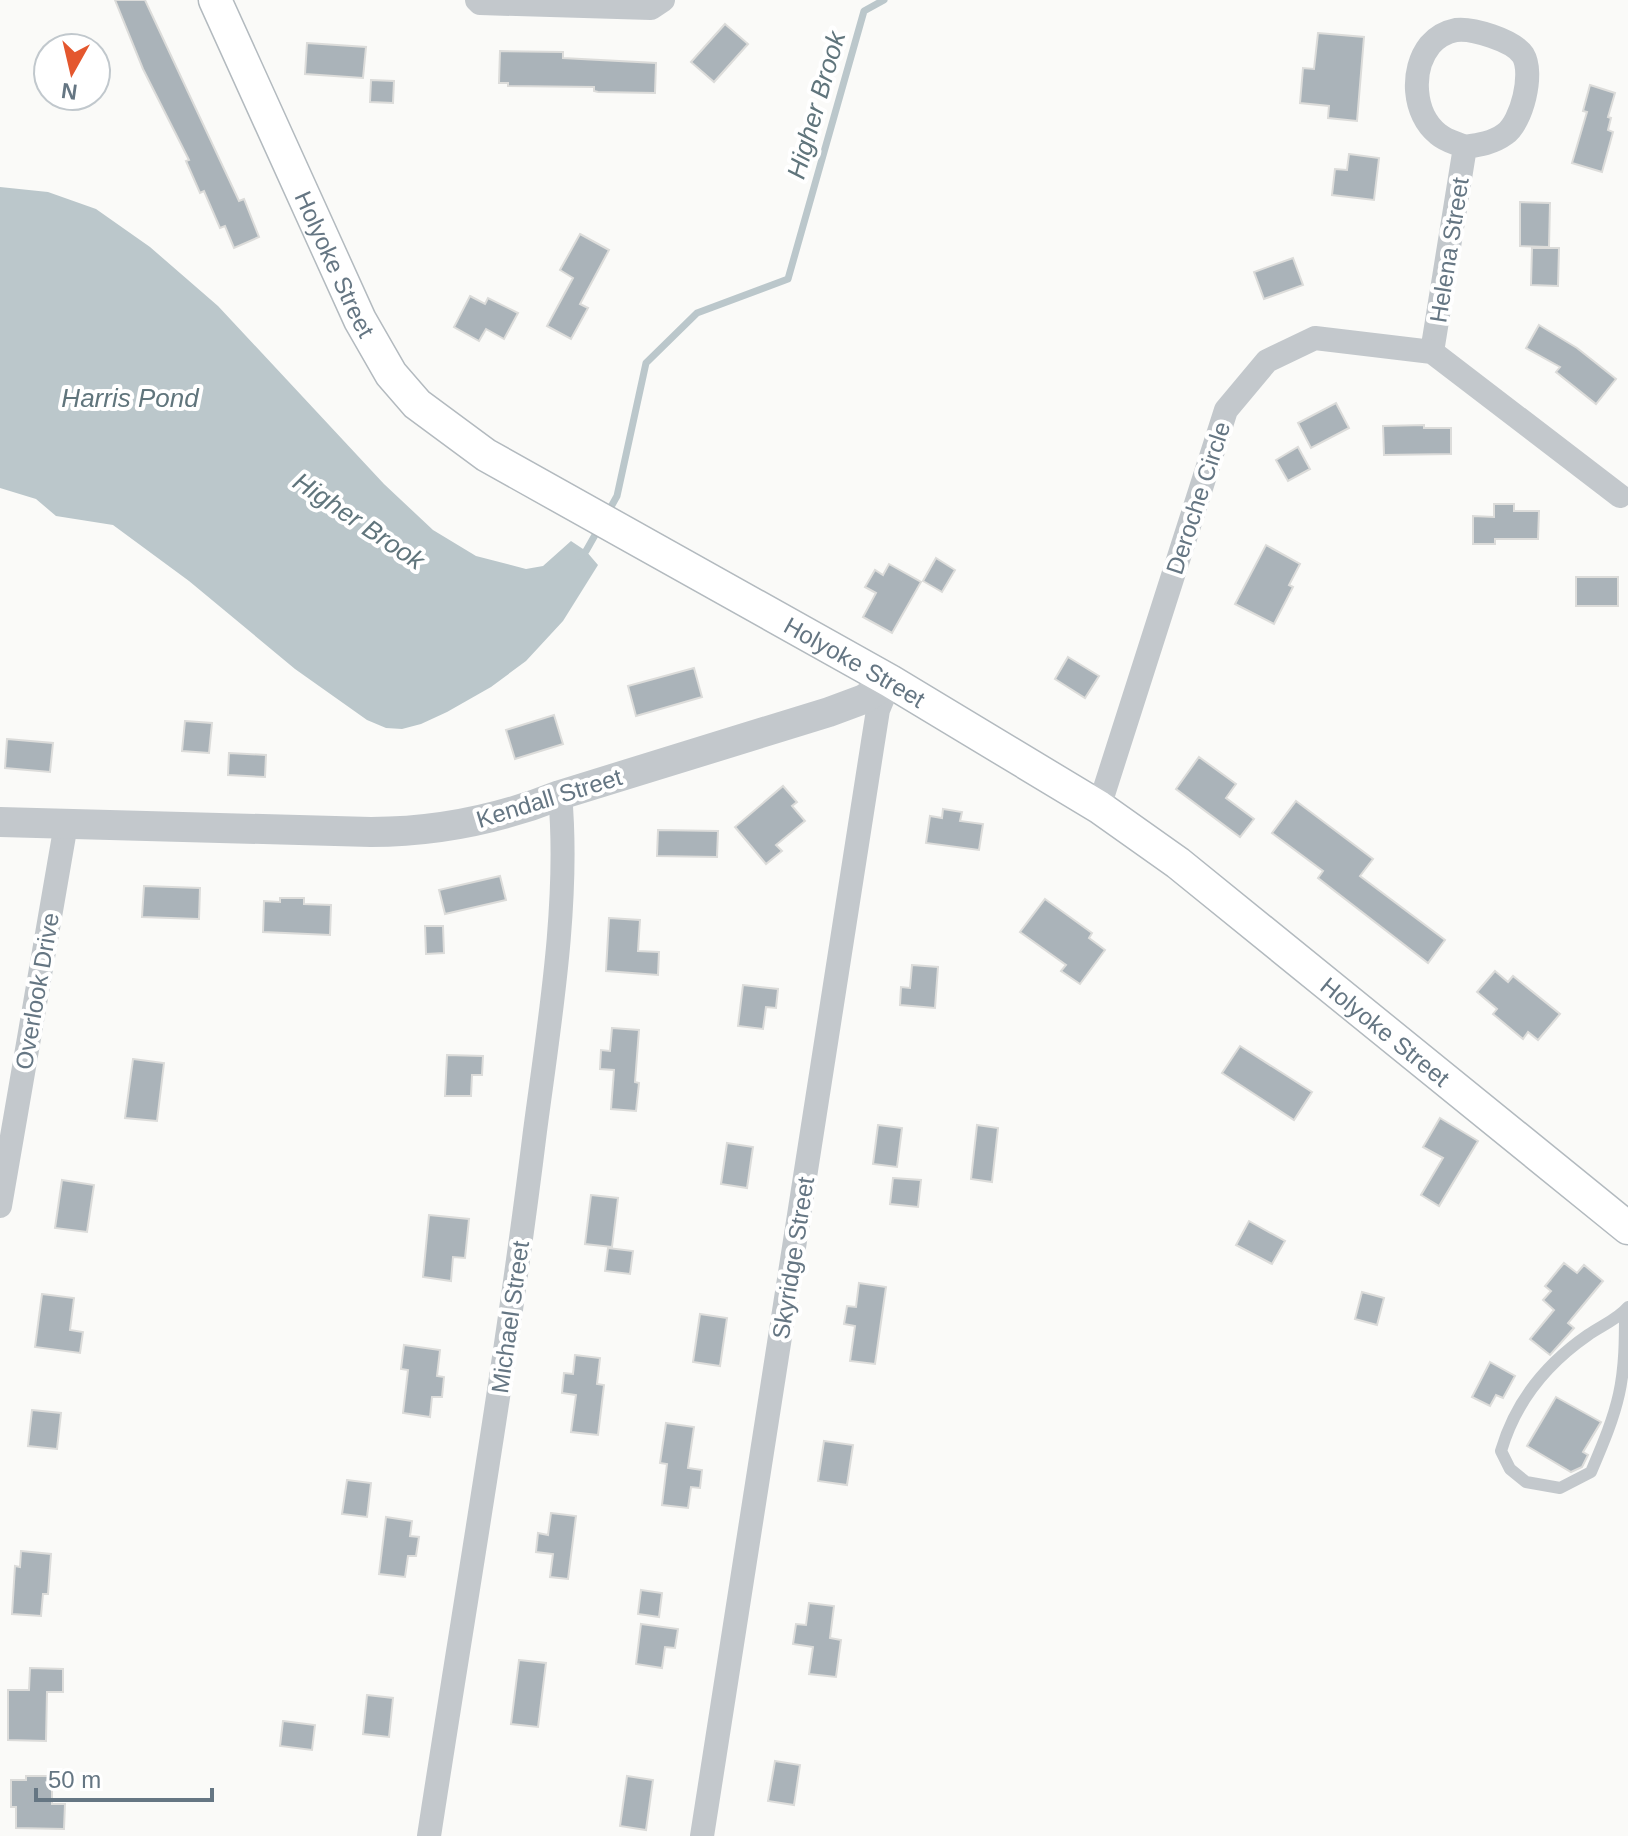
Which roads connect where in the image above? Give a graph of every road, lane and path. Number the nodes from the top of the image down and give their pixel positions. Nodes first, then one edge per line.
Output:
1 (215, 0) edge
2 (477, 0) edge
3 (663, 0) edge
4 (1465, 147) junction
5 (1432, 352) junction
6 (1620, 496) dead end
7 (890, 681) junction
8 (560, 795) junction
9 (1099, 807) junction
10 (0, 822) edge
11 (66, 824) junction
12 (0, 1206) edge
13 (1628, 1228) edge
14 (1627, 1309) edge
15 (429, 1836) edge
16 (702, 1836) edge

1 - 7 main road, Holyoke Street
2 - 3 street
4 - 4 street, Helena Street
4 - 5 street, Helena Street
5 - 6 street
5 - 9 street, Deroche Circle
7 - 8 street, Kendall Street
7 - 9 main road, Holyoke Street
7 - 16 street, Skyridge Street
8 - 11 street, Kendall Street
8 - 15 street, Michael Street
9 - 13 main road, Holyoke Street
10 - 11 street, Kendall Street
11 - 12 street, Overlook Drive
14 - 14 lane

